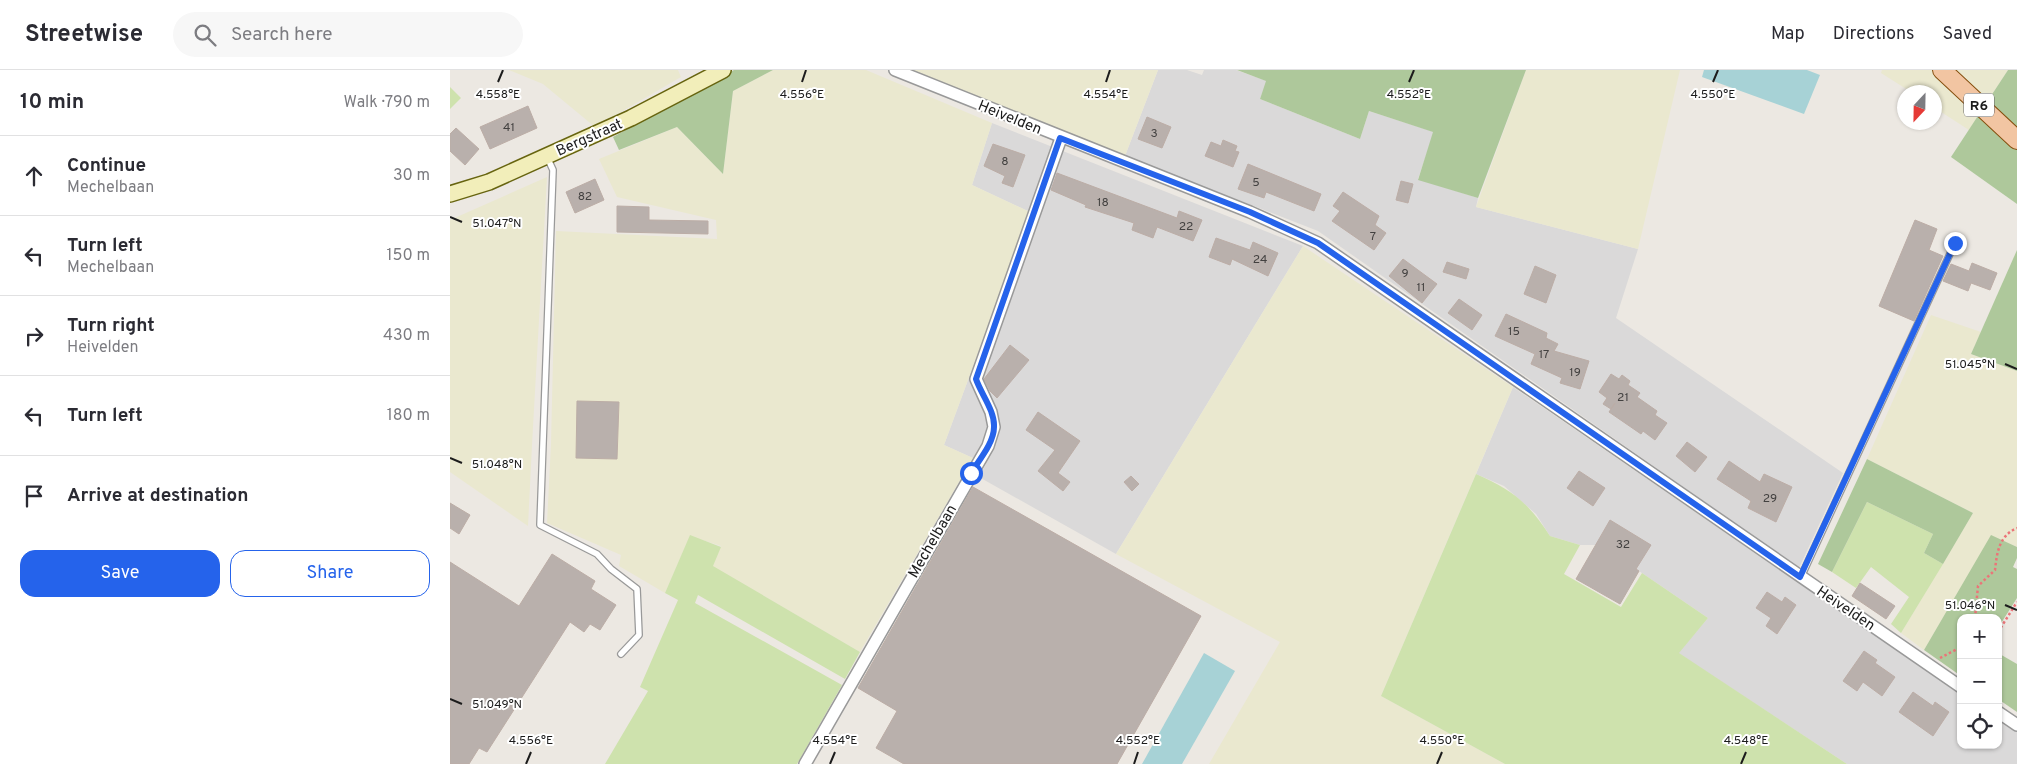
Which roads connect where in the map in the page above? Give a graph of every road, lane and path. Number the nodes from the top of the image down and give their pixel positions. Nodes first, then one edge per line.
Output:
1 (723, 70) edge
2 (895, 70) edge
3 (1942, 70) edge
4 (1060, 138) junction
5 (2017, 140) edge
6 (547, 155) junction
7 (450, 194) edge
8 (1955, 243) dead end
9 (2017, 528) edge
10 (1800, 577) junction
11 (2017, 602) edge
12 (1975, 614) edge
13 (2002, 626) edge
14 (1957, 649) edge
15 (621, 654) dead end
16 (1928, 664) junction
17 (1957, 683) edge
18 (2002, 715) edge
19 (2017, 725) edge
20 (805, 764) edge

1 - 6 street, Bergstraat
2 - 4 street, Heivelden
3 - 5 main road, R6
4 - 10 street, Heivelden
4 - 20 street, Mechelbaan
6 - 7 street, Bergstraat
6 - 15 lane
8 - 10 lane
9 - 12 path
10 - 16 street, Heivelden
11 - 13 path
14 - 16 path
16 - 17 street, Heivelden
18 - 19 street

